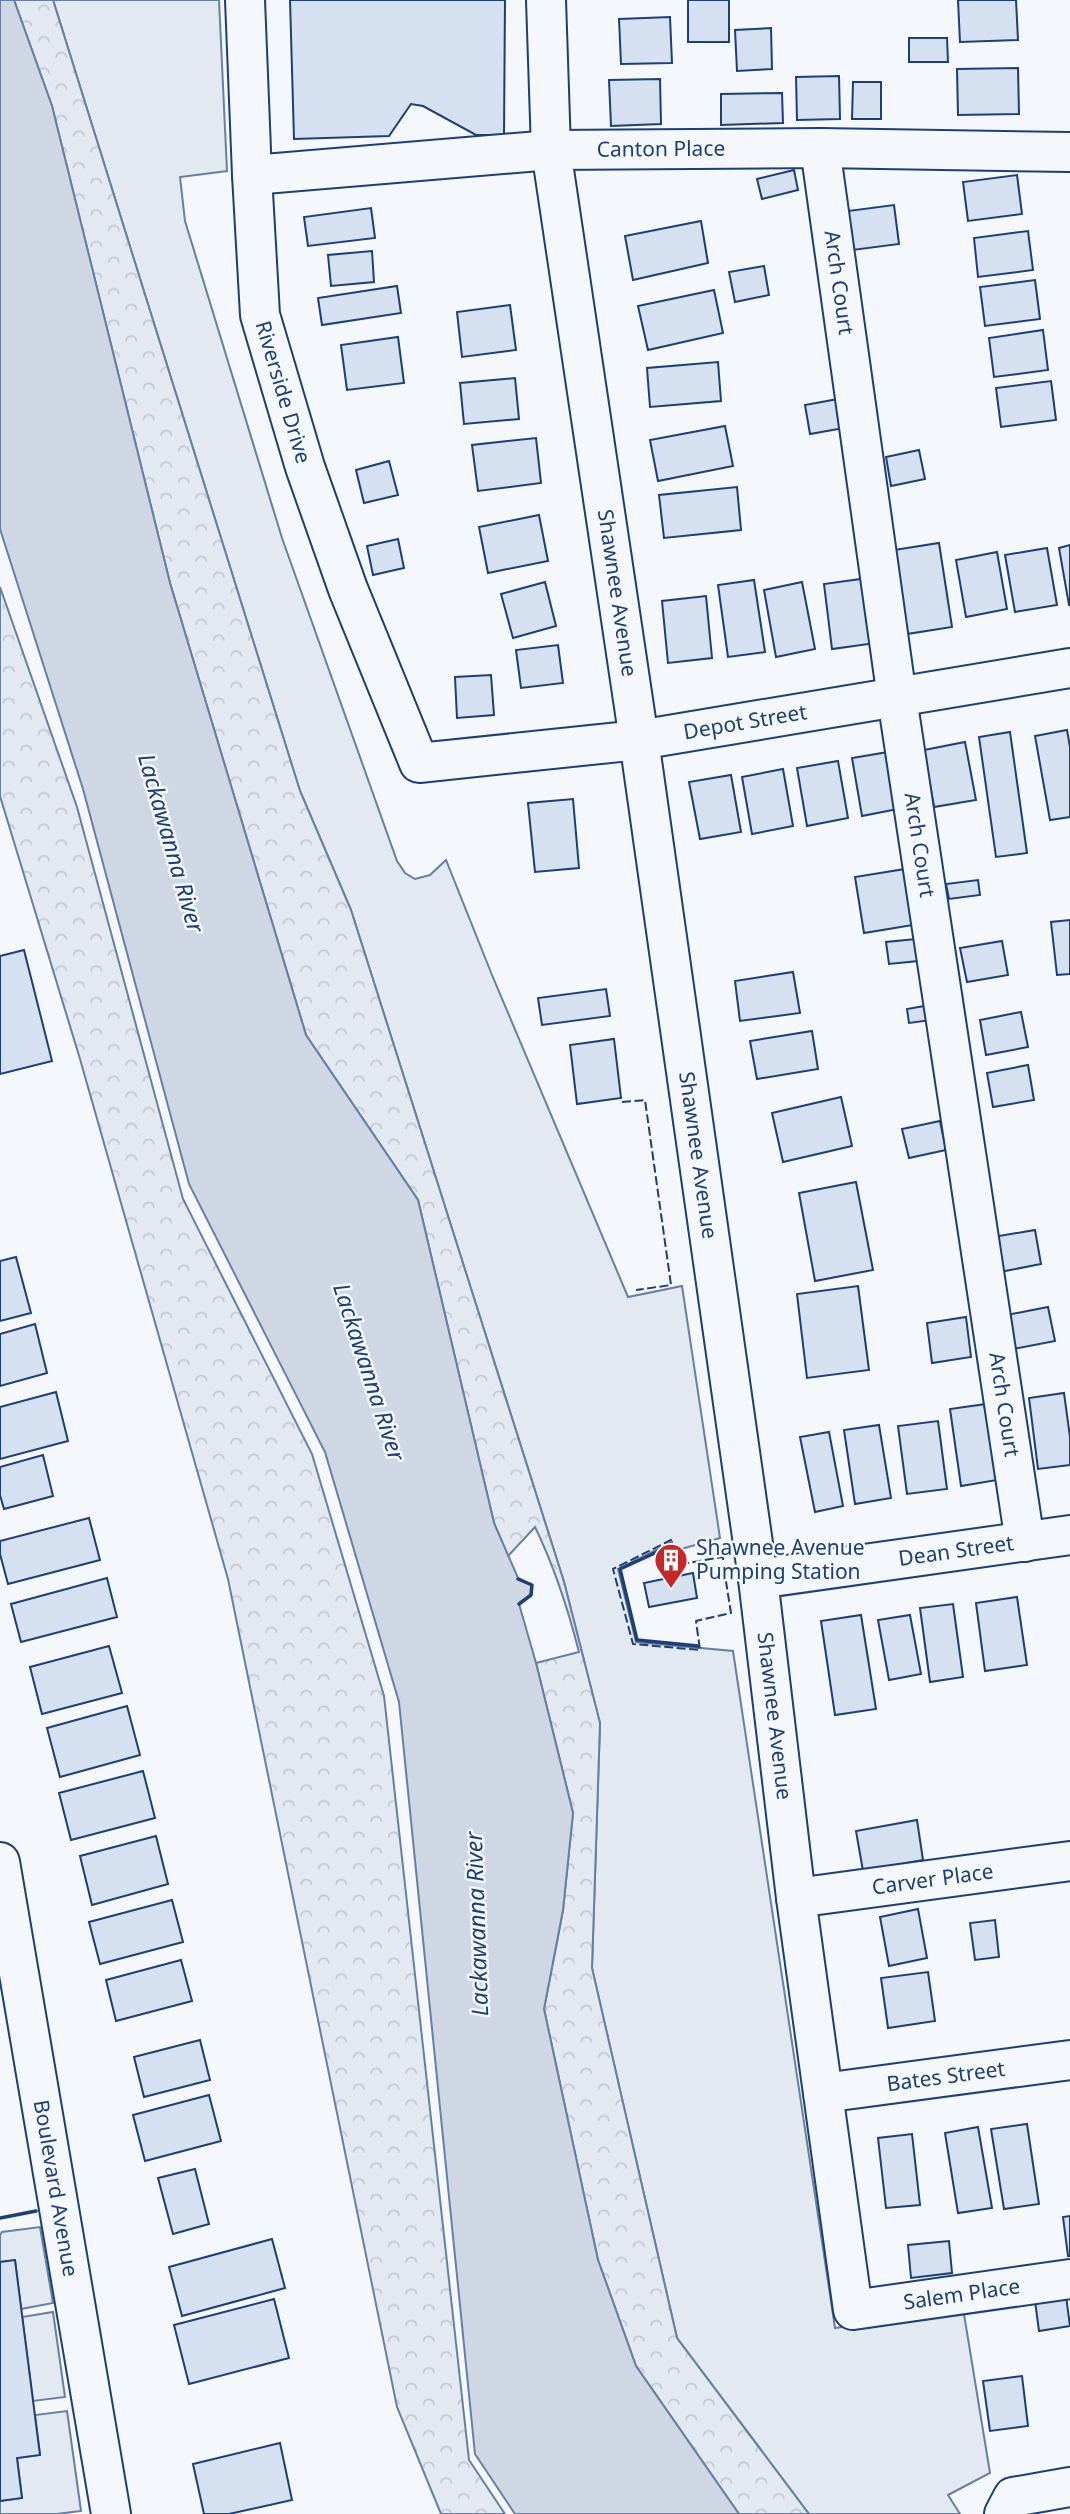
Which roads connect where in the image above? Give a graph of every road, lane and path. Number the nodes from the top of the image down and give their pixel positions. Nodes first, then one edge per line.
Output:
1 (245, 0) edge
2 (546, 0) edge
3 (820, 148) junction
4 (551, 150) junction
5 (1070, 152) edge
6 (251, 175) junction
7 (1070, 668) edge
8 (897, 698) junction
9 (639, 740) junction
10 (419, 763) joint
11 (1070, 1535) edge
12 (1025, 1542) junction
13 (758, 1579) junction
14 (1070, 1861) edge
15 (0, 1862) edge
16 (796, 1898) junction
17 (1070, 2060) edge
18 (823, 2093) junction
19 (1070, 2278) edge
20 (853, 2310) joint
21 (1070, 2487) edge
22 (111, 2514) edge
23 (1004, 2514) edge

1 - 6 street, Riverside Drive
2 - 4 street, Shawnee Avenue
3 - 4 street, Canton Place
3 - 5 street, Canton Place
3 - 8 street, Arch Court
4 - 6 street, Canton Place
4 - 9 street, Shawnee Avenue
6 - 10 street, Riverside Drive
7 - 8 street, Depot Street
8 - 9 street, Depot Street
8 - 12 street, Arch Court
9 - 10 street, Depot Street
9 - 13 street, Shawnee Avenue
11 - 12 street, Dean Street
12 - 13 street, Dean Street
13 - 16 street, Shawnee Avenue
14 - 16 street, Carver Place
15 - 22 street, Boulevard Avenue
16 - 18 street, Shawnee Avenue
17 - 18 street, Bates Street
18 - 20 street, Shawnee Avenue
19 - 20 street, Salem Place
21 - 23 street

